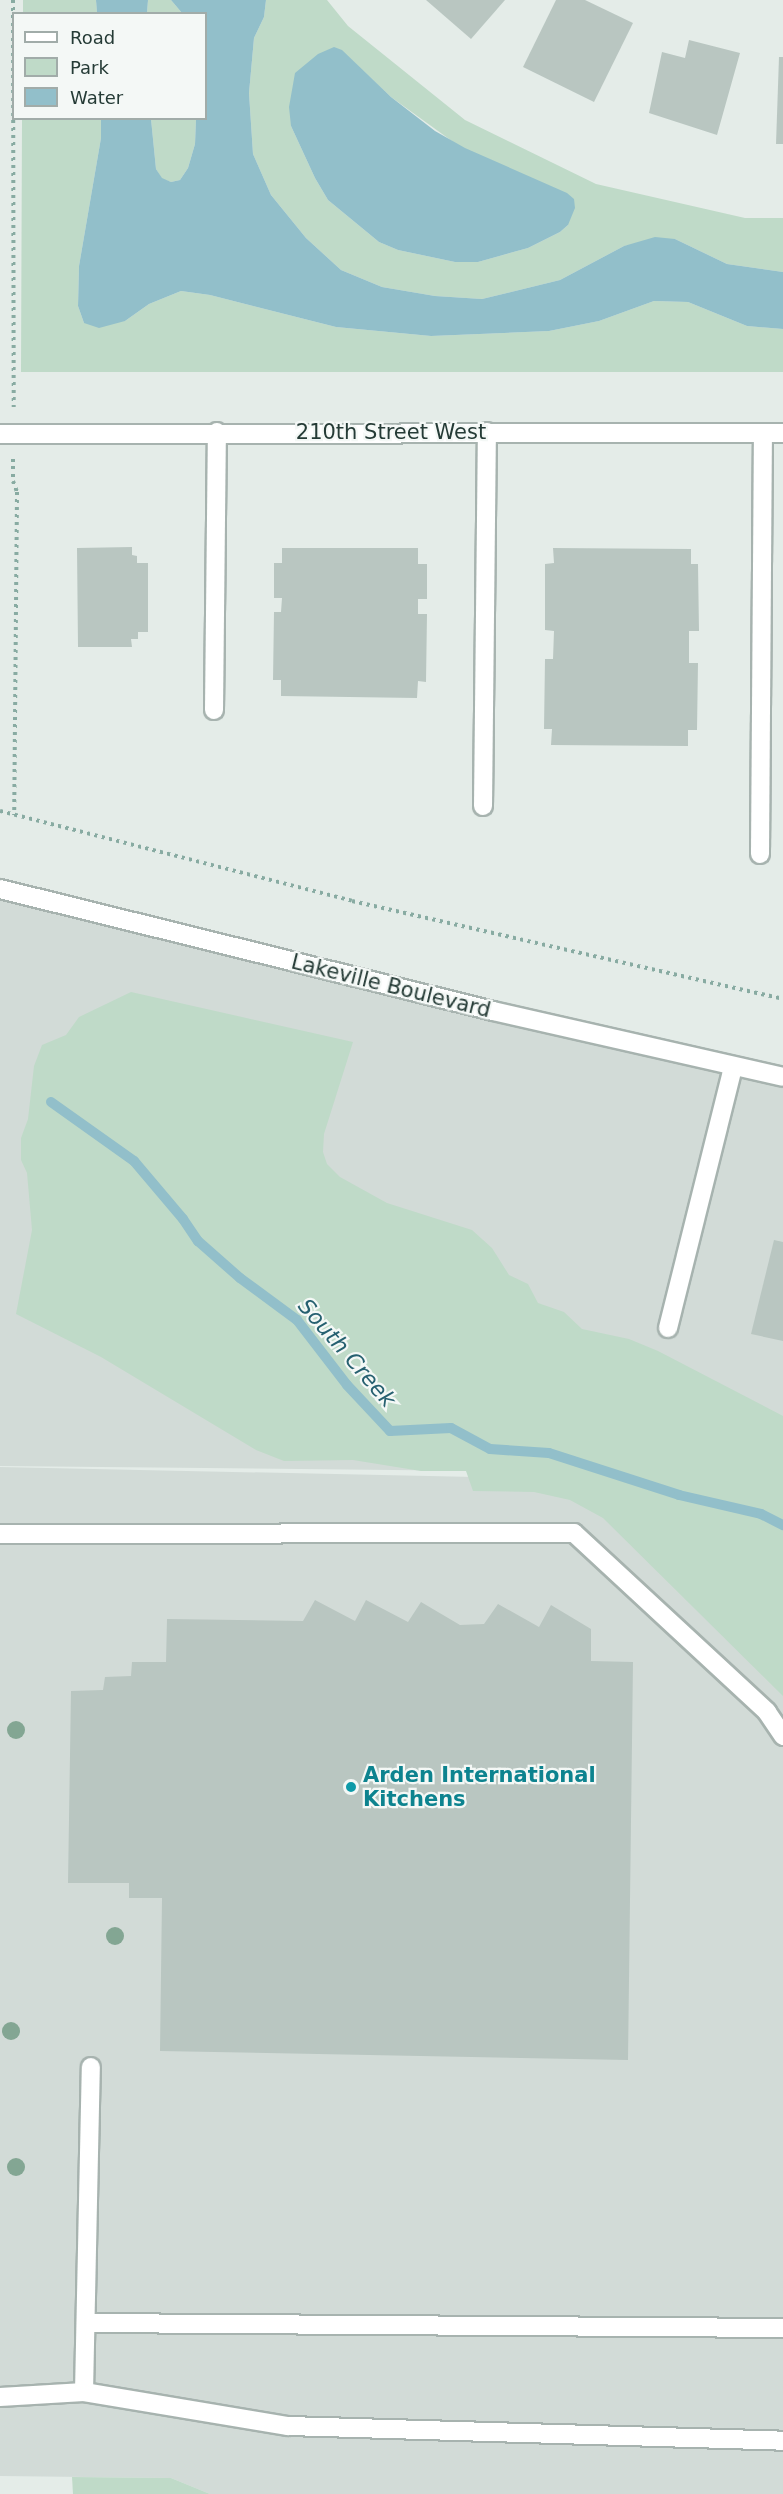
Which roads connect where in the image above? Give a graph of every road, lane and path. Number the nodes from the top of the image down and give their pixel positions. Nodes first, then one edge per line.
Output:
1 (12, 72) edge
2 (217, 432) junction
3 (487, 432) junction
4 (763, 433) junction
5 (783, 433) edge
6 (7, 434) edge
7 (214, 710) dead end
8 (483, 806) dead end
9 (0, 811) edge
10 (14, 815) junction
11 (760, 854) dead end
12 (0, 889) edge
13 (783, 999) edge
14 (732, 1066) junction
15 (783, 1077) edge
16 (668, 1328) dead end
17 (0, 1534) edge
18 (783, 1736) edge
19 (91, 2067) dead end
20 (87, 2323) junction
21 (783, 2328) edge
22 (84, 2392) junction
23 (0, 2397) edge
24 (783, 2441) edge

1 - 6 path
2 - 3 street, 210th Street West
2 - 6 street, 210th Street West
2 - 7 street
3 - 4 street, 210th Street West
3 - 8 street
4 - 5 street, 210th Street West
4 - 11 street
6 - 10 path
9 - 10 path
10 - 13 path
12 - 14 street, Lakeville Boulevard
14 - 15 street, Lakeville Boulevard
14 - 16 street
17 - 18 street
19 - 20 street
20 - 21 street
20 - 22 street
22 - 23 street
22 - 24 street

